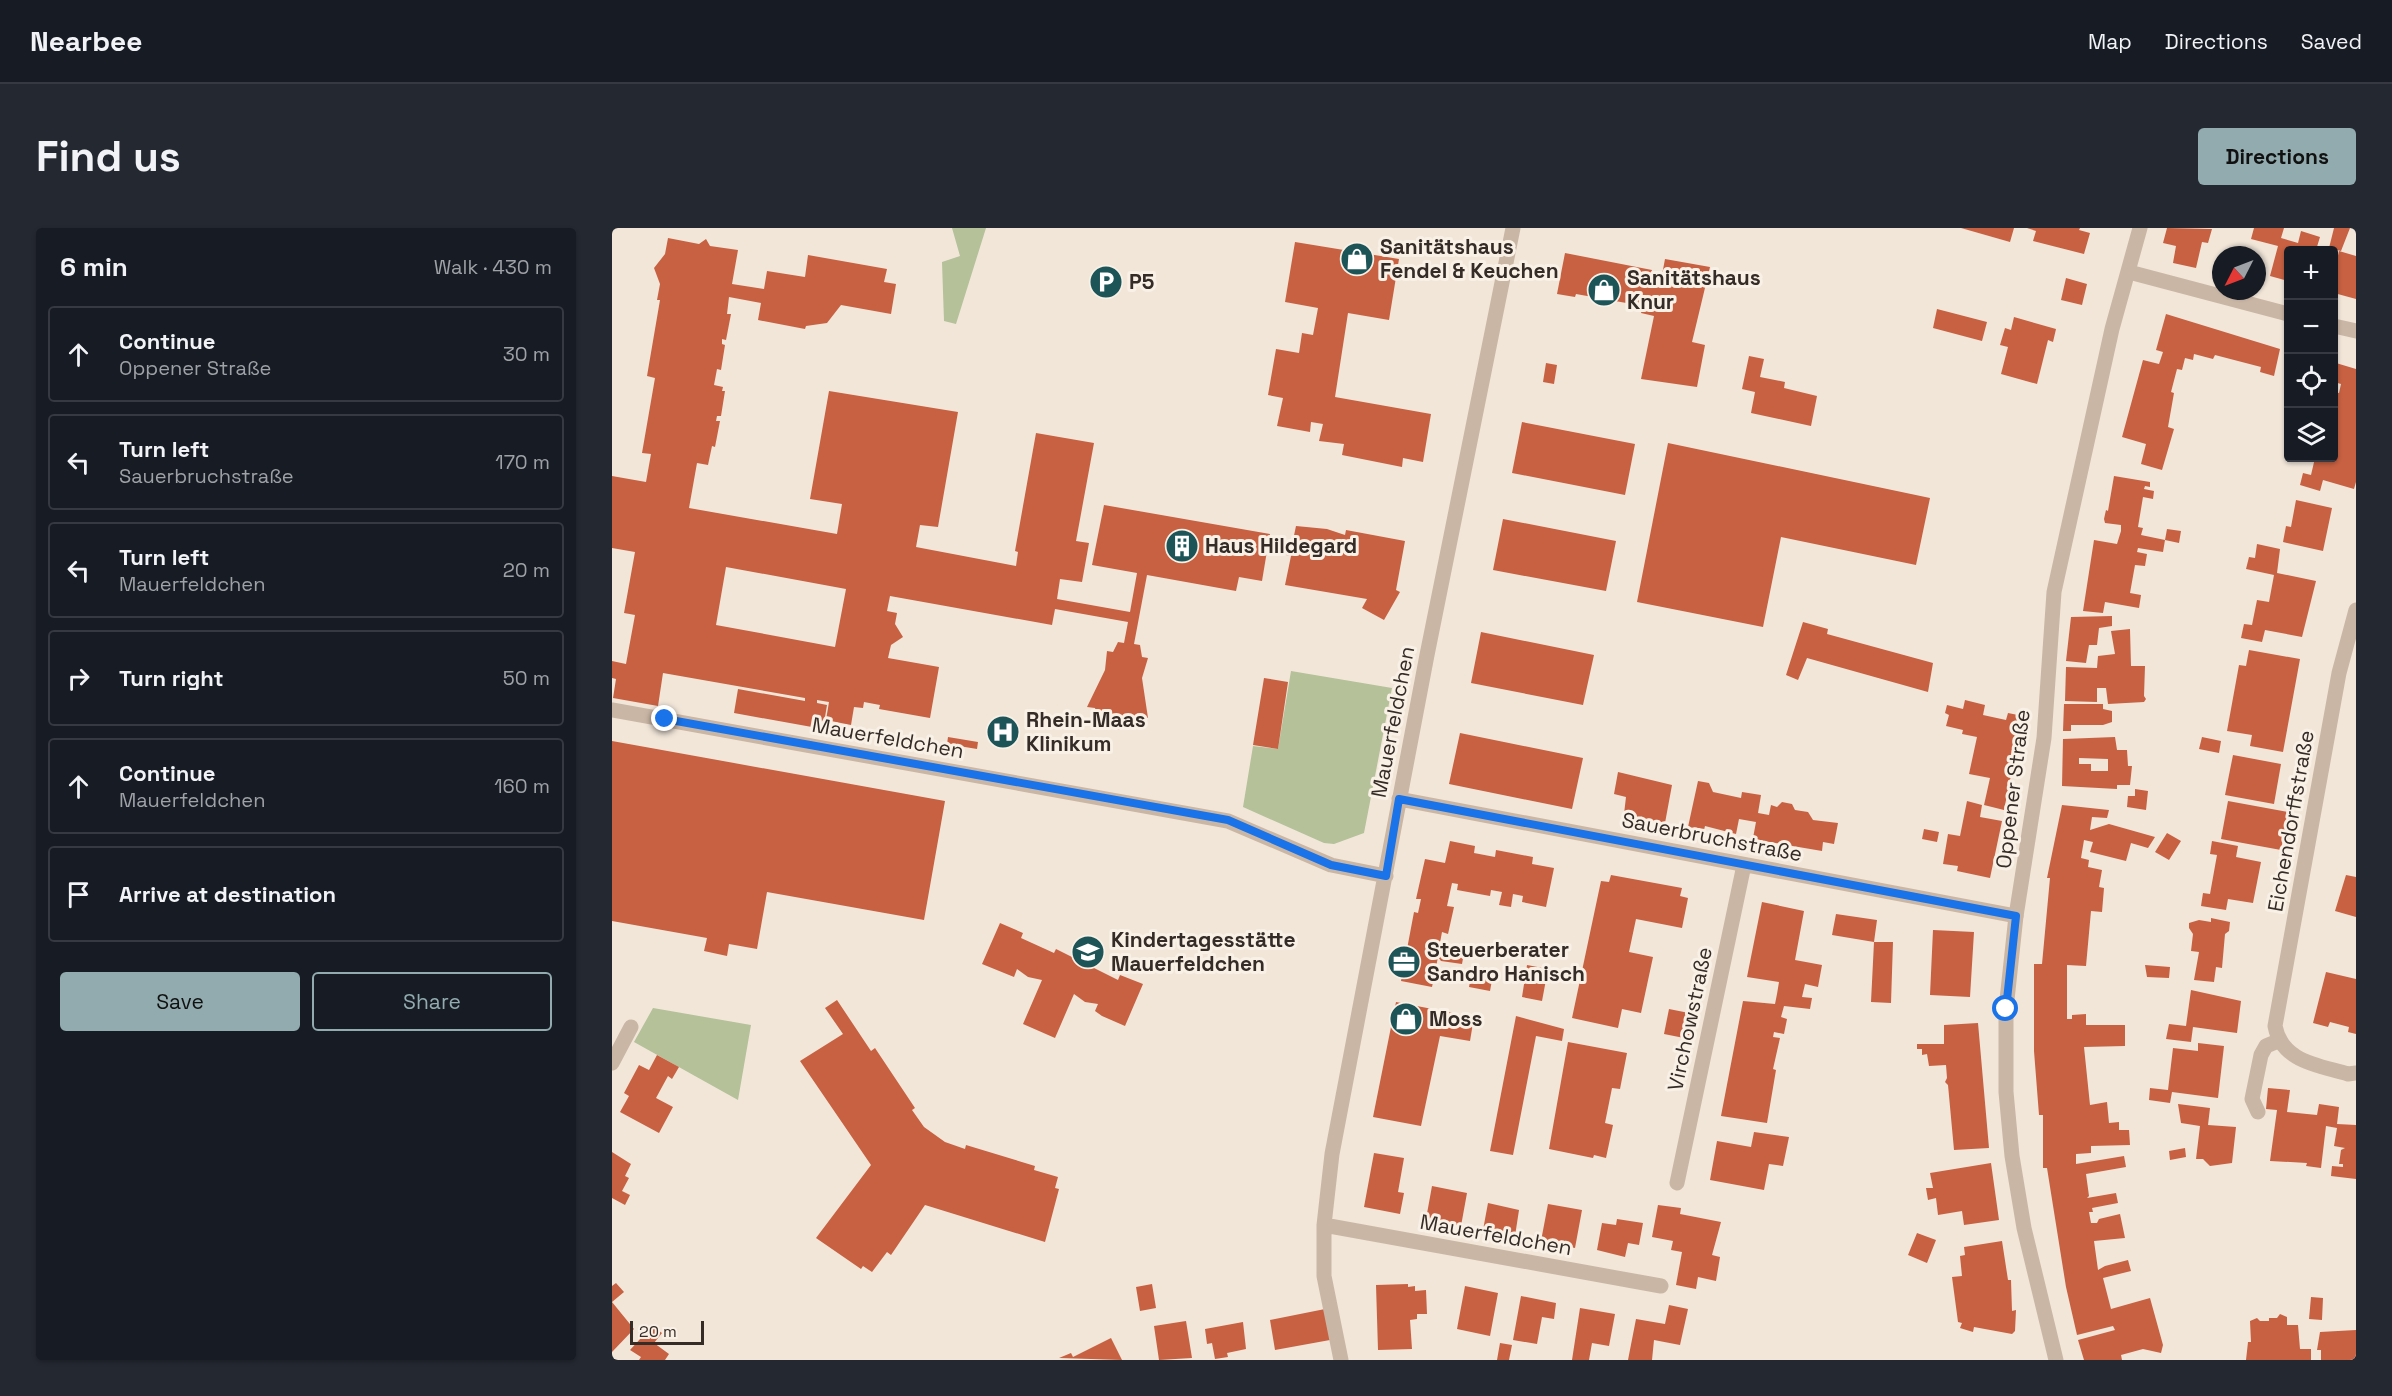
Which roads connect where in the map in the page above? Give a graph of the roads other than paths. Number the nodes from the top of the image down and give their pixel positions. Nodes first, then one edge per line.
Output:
1 (1513, 228) edge
2 (2140, 228) edge
3 (2129, 272) junction
4 (2284, 313) edge
5 (2338, 327) edge
6 (2356, 332) edge
7 (2356, 610) edge
8 (612, 710) edge
9 (1399, 799) junction
10 (1744, 865) junction
11 (1386, 876) junction
12 (2016, 916) junction
13 (631, 1027) dead end
14 (2278, 1041) junction
15 (612, 1063) edge
16 (2356, 1073) edge
17 (2258, 1112) dead end
18 (1677, 1183) dead end
19 (1324, 1225) junction
20 (1661, 1286) dead end
21 (1341, 1360) edge
22 (2056, 1360) edge

1 - 9 street, Mauerfeldchen
2 - 3 street, Oppener Straße
3 - 4 street
3 - 12 street, Oppener Straße
5 - 6 street
7 - 14 street, Eichendorffstraße
8 - 11 street, Mauerfeldchen
9 - 10 street, Sauerbruchstraße
9 - 11 street, Mauerfeldchen
10 - 12 street, Sauerbruchstraße
10 - 18 street, Virchowstraße
11 - 19 street, Mauerfeldchen
12 - 22 street, Oppener Straße
13 - 15 street
14 - 16 street
14 - 17 street
19 - 20 street, Mauerfeldchen
19 - 21 street, Mauerfeldchen

